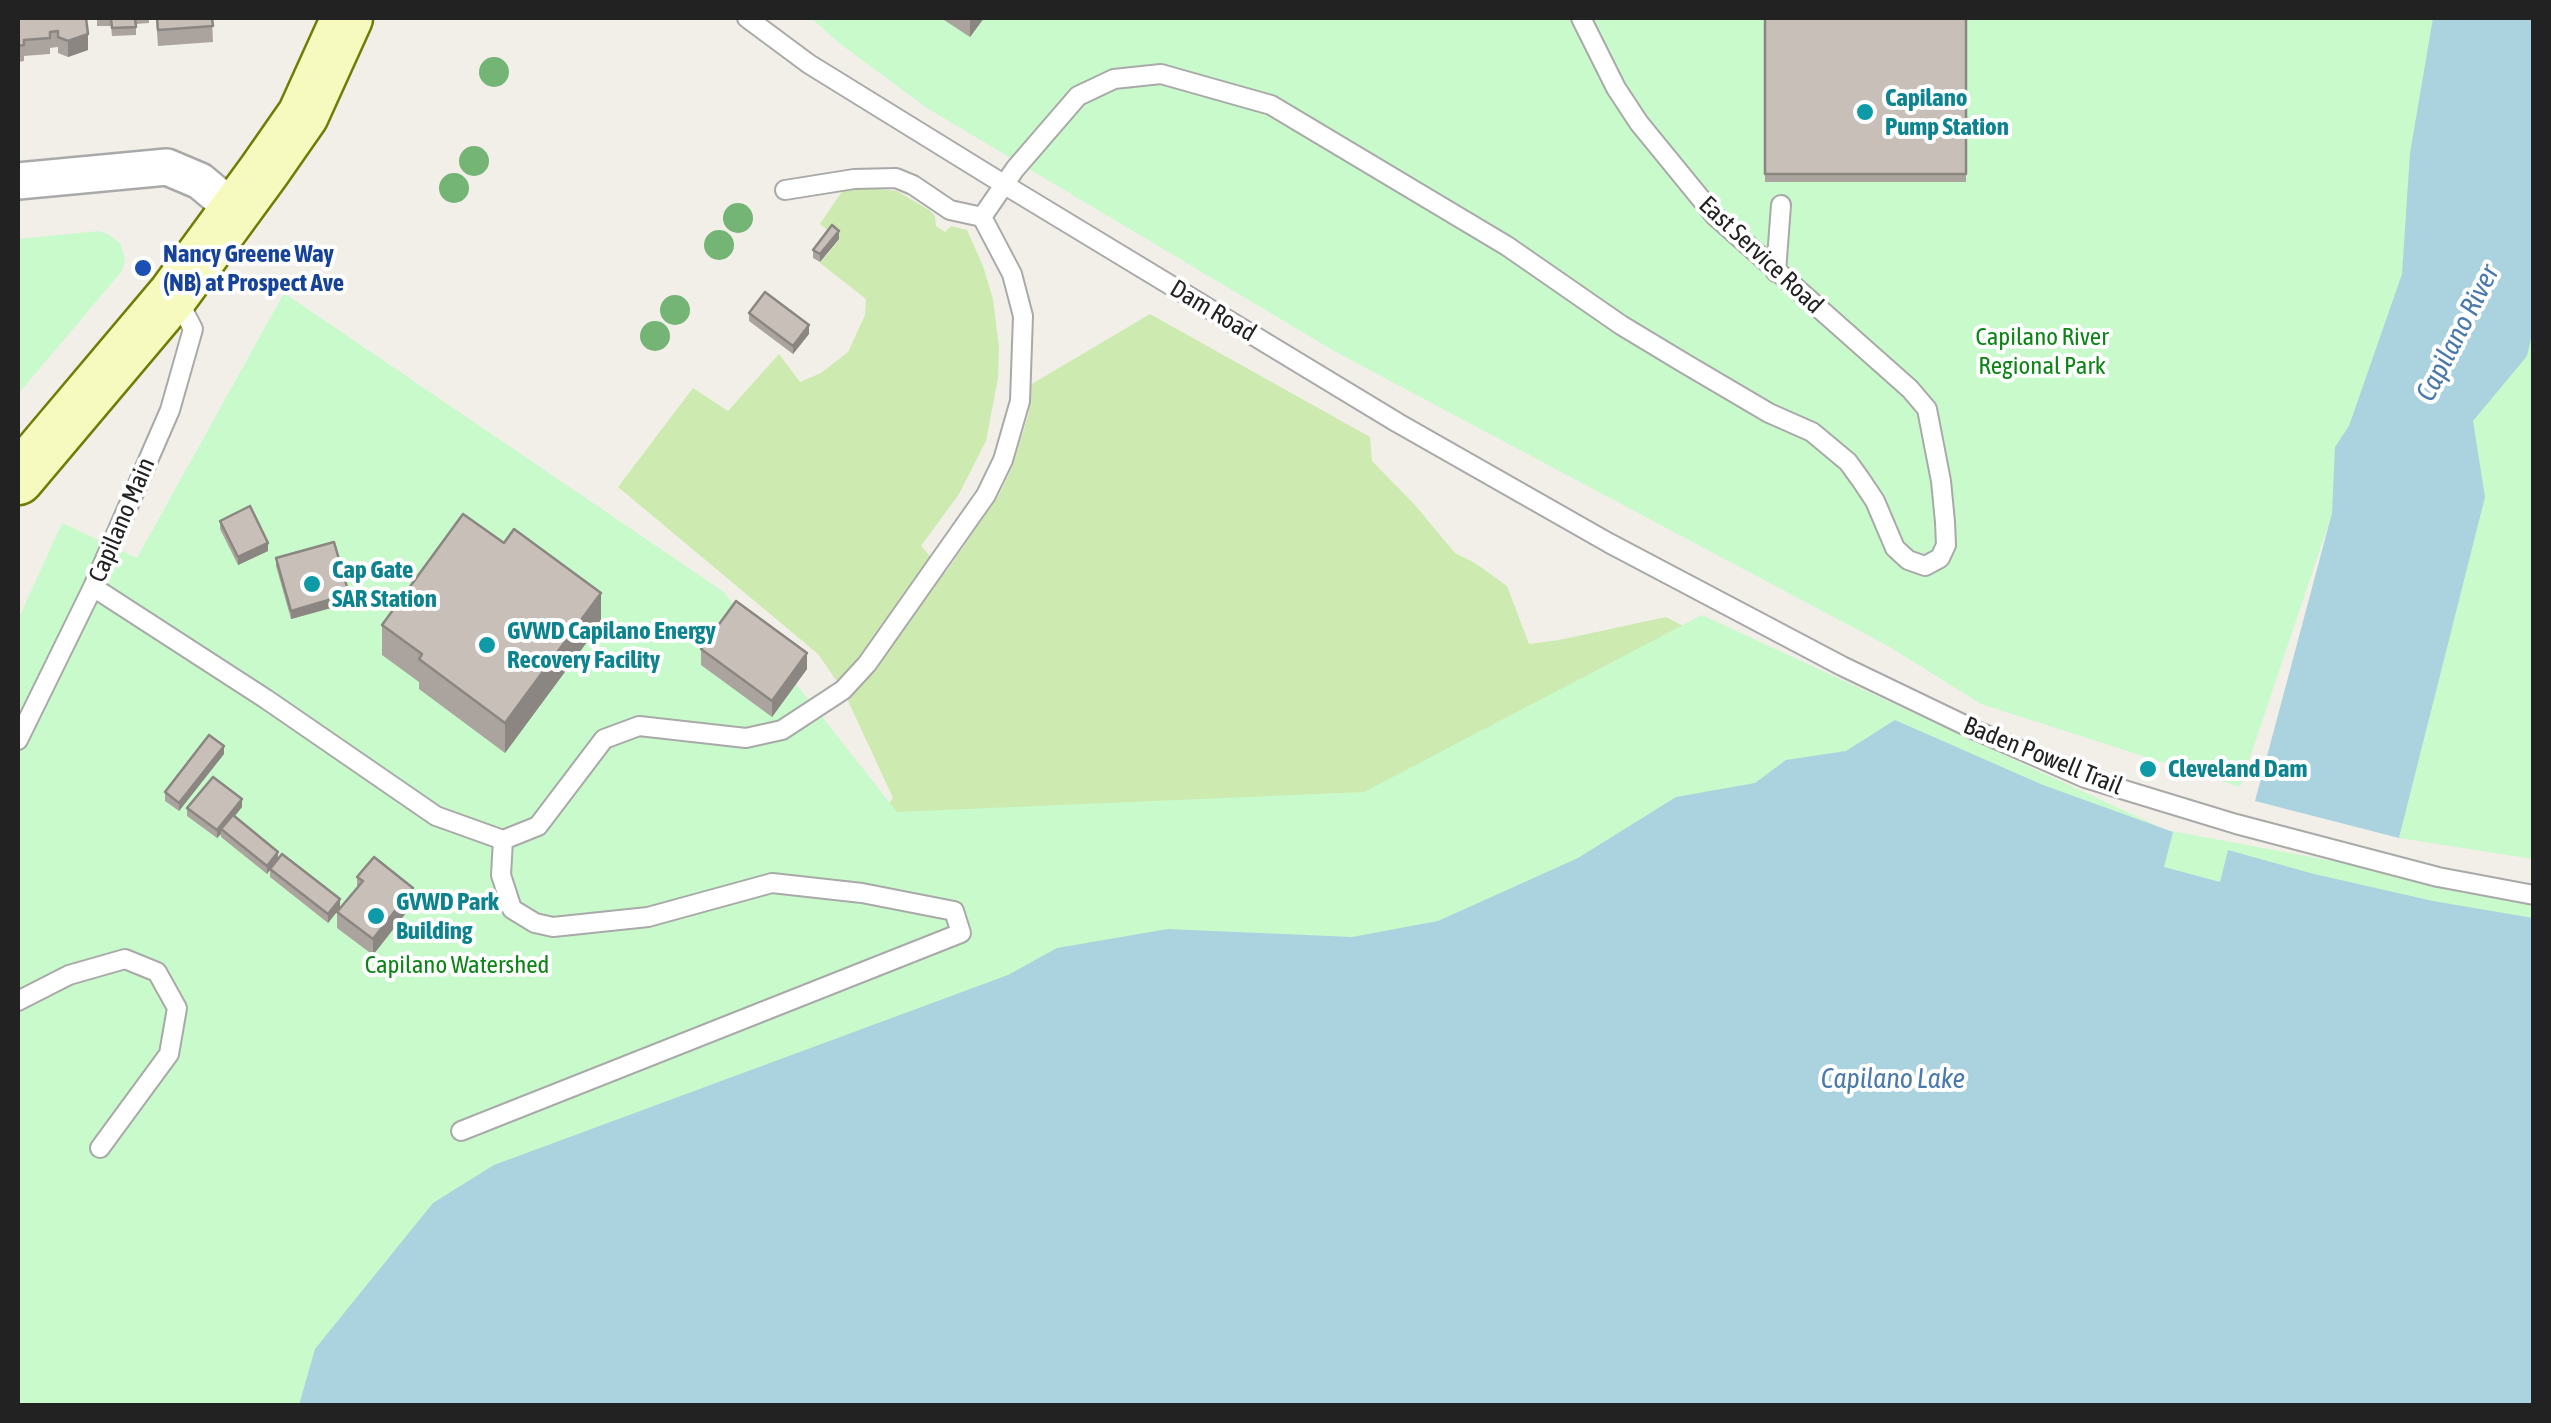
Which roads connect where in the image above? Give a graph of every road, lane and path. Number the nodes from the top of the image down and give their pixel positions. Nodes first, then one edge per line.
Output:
1 (347, 18) edge
2 (747, 18) edge
3 (1581, 18) edge
4 (18, 181) edge
5 (1005, 186) junction
6 (784, 190) dead end
7 (250, 191) junction
8 (1781, 205) dead end
9 (982, 217) junction
10 (1776, 272) junction
11 (174, 294) junction
12 (18, 480) edge
13 (1690, 586) joint
14 (93, 588) junction
15 (18, 740) edge
16 (502, 840) junction
17 (2534, 896) edge
18 (18, 1002) edge
19 (461, 1131) dead end
20 (100, 1148) dead end

1 - 7 street
2 - 5 lane, Dam Road
3 - 10 lane, East Service Road
4 - 7 street
5 - 9 lane
5 - 10 lane, East Service Road
5 - 13 lane, Dam Road
6 - 9 lane
7 - 11 street
8 - 10 lane
9 - 16 lane
11 - 12 street
11 - 14 lane, Capilano Main
13 - 17 lane, Baden Powell Trail
14 - 15 lane, Capilano Main
14 - 16 lane
16 - 19 lane
18 - 20 lane

